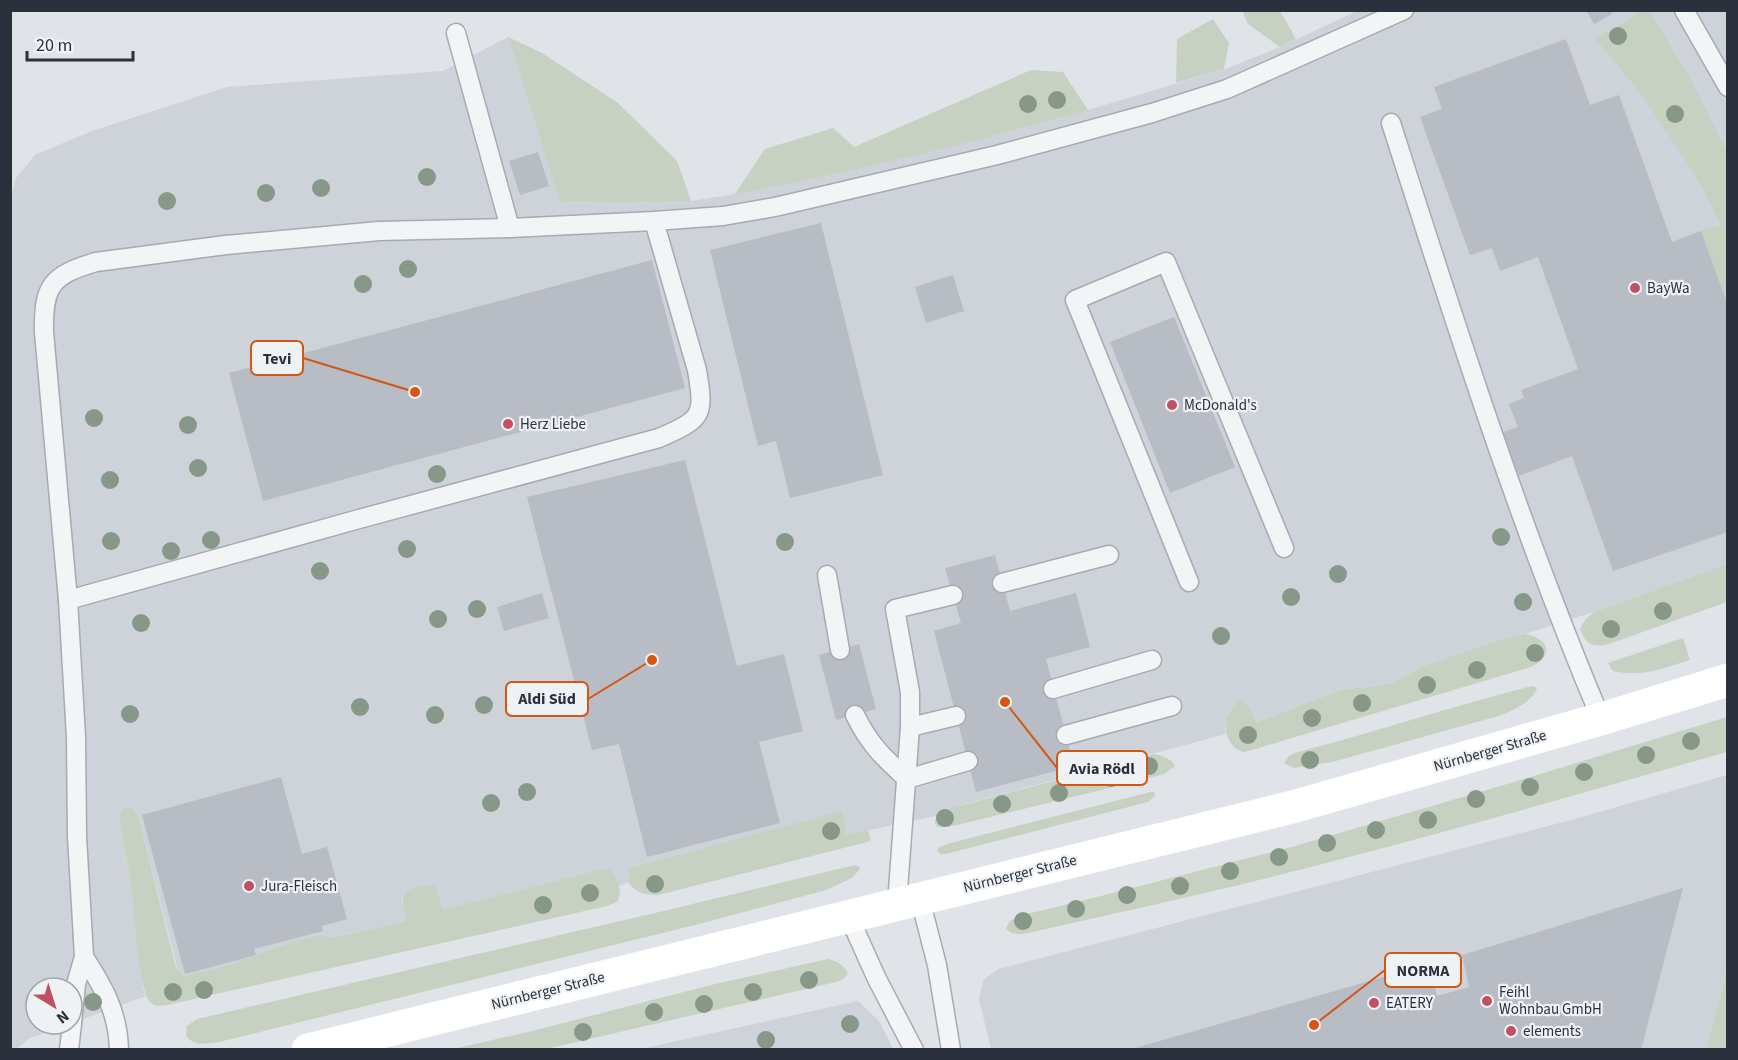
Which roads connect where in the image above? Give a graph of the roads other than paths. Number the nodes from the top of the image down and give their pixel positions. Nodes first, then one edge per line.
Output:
1 (1404, 10) edge
2 (1684, 10) edge
3 (456, 33) dead end
4 (1728, 87) edge
5 (1391, 123) dead end
6 (654, 221) junction
7 (510, 228) junction
8 (1284, 548) dead end
9 (1109, 555) dead end
10 (826, 575) dead end
11 (1189, 582) dead end
12 (1002, 583) dead end
13 (953, 595) dead end
14 (68, 600) junction
15 (840, 650) dead end
16 (1152, 660) dead end
17 (1728, 680) edge
18 (1053, 688) dead end
19 (1173, 706) dead end
20 (855, 715) dead end
21 (956, 716) dead end
22 (1601, 719) junction
23 (910, 727) junction
24 (1065, 735) dead end
25 (968, 761) dead end
26 (907, 779) junction
27 (908, 902) junction
28 (849, 917) junction
29 (84, 957) junction
30 (78, 976) edge
31 (119, 1050) edge
32 (308, 1050) edge
33 (914, 1050) edge
34 (951, 1050) edge

1 - 6 lane
2 - 4 lane
3 - 7 lane
5 - 22 lane
6 - 7 lane
6 - 14 lane
7 - 14 lane
8 - 11 lane
9 - 12 lane
10 - 15 lane
13 - 23 lane
14 - 29 lane
16 - 18 lane
17 - 22 main road, Nürnberger Straße
19 - 24 lane
20 - 26 lane
21 - 23 lane
22 - 27 main road, Nürnberger Straße
23 - 26 lane
25 - 26 lane
26 - 27 lane
27 - 28 main road, Nürnberger Straße
27 - 34 lane
28 - 32 main road, Nürnberger Straße
28 - 33 lane
29 - 30 lane
29 - 31 lane

